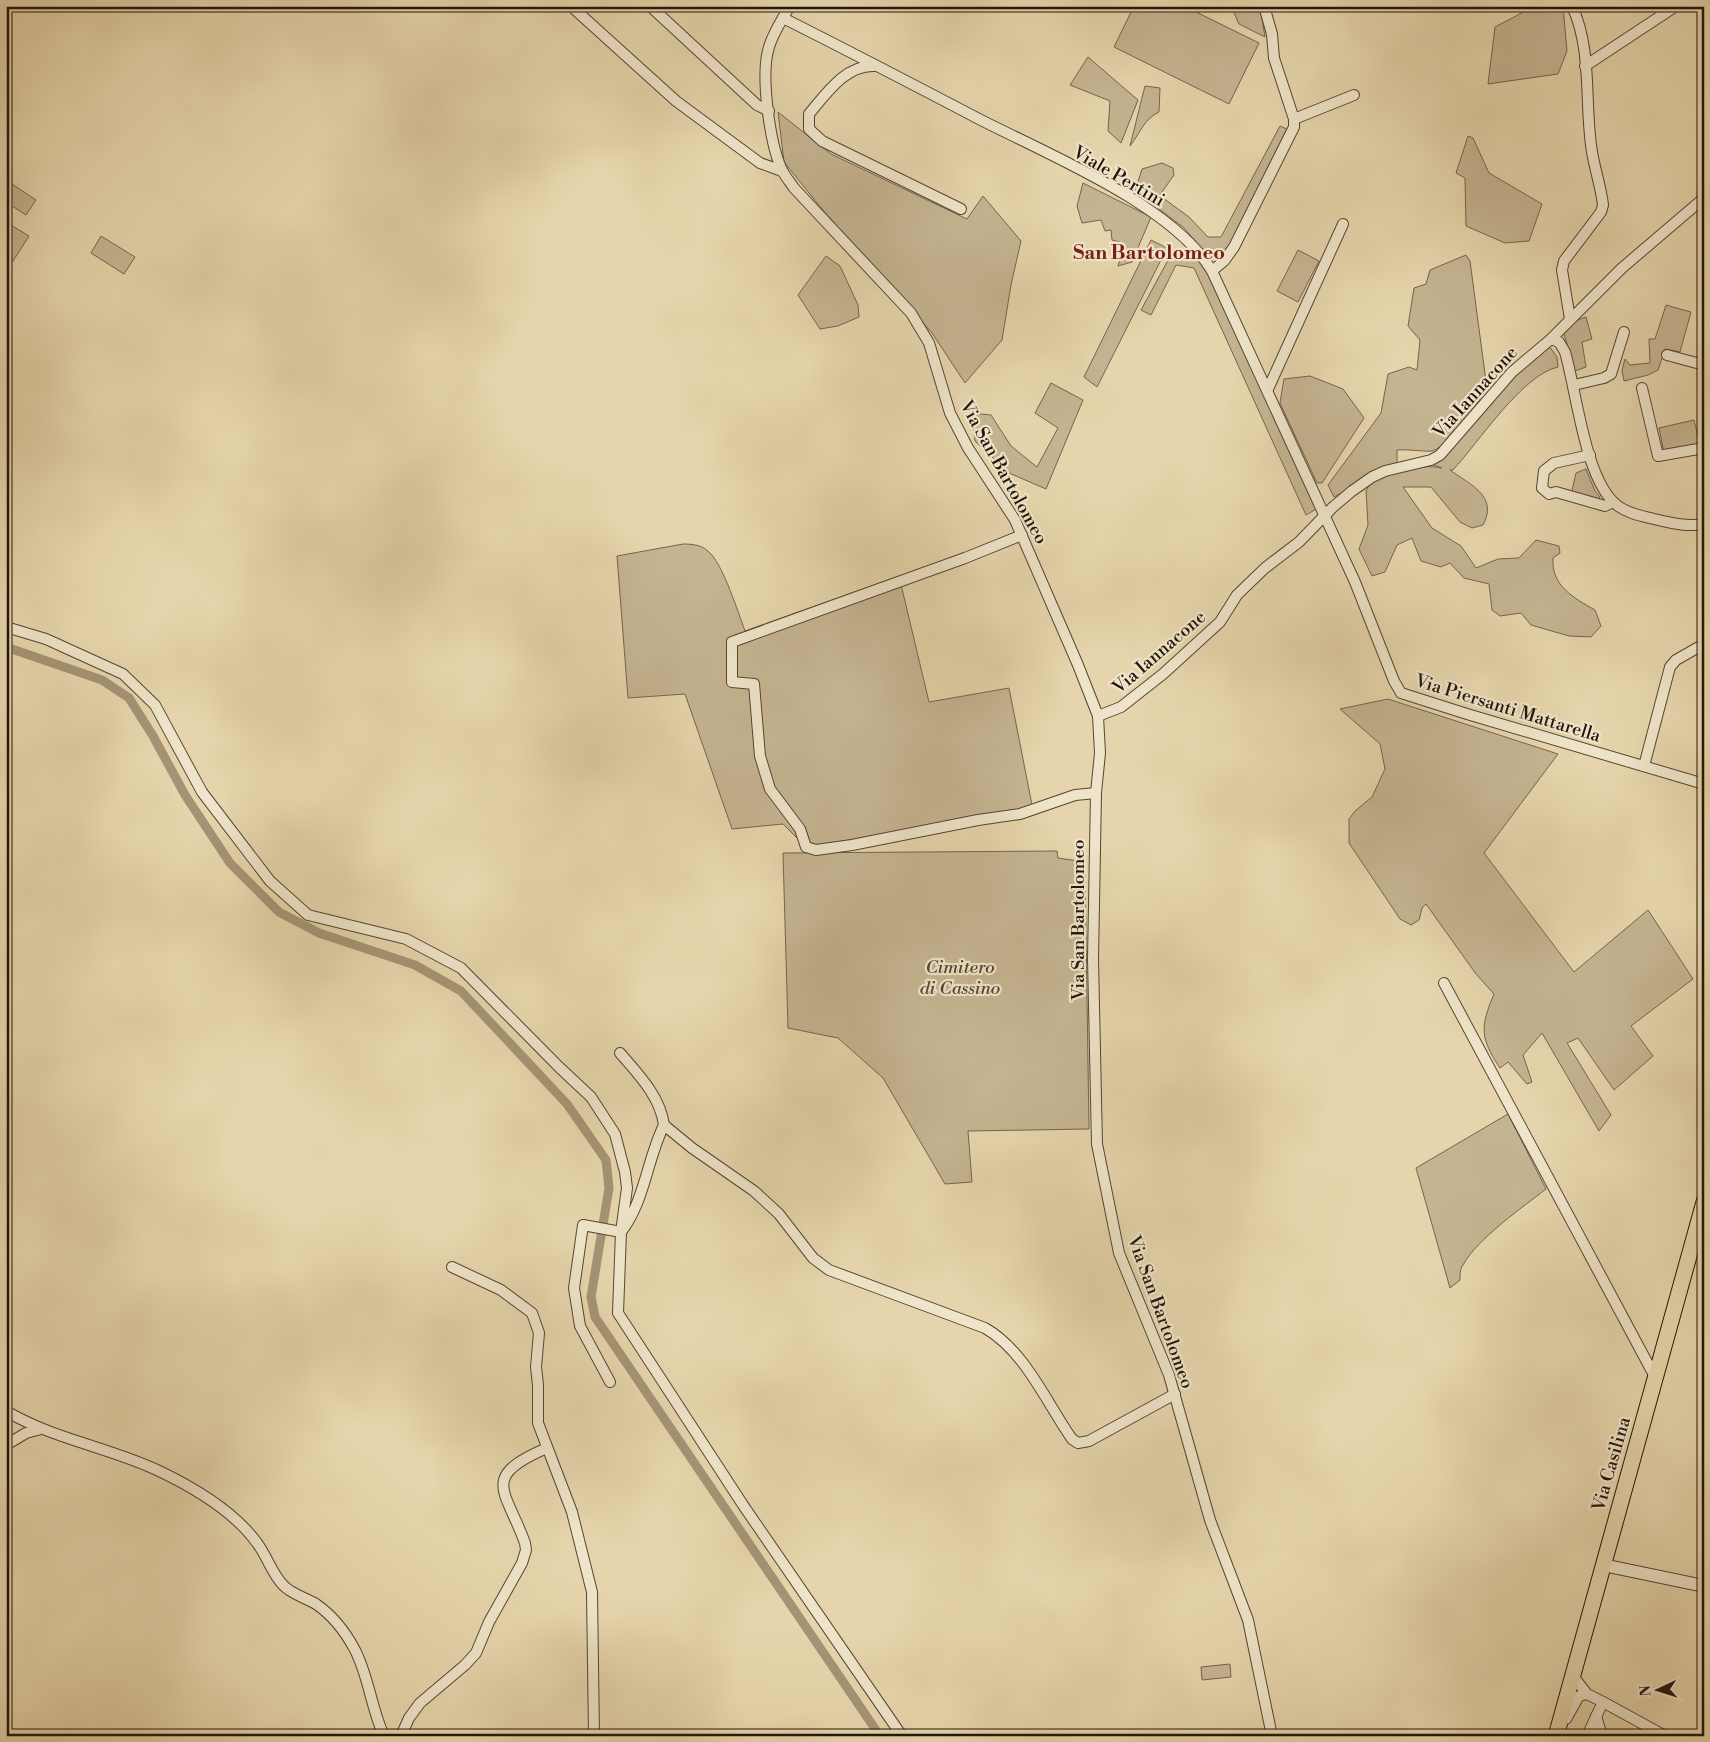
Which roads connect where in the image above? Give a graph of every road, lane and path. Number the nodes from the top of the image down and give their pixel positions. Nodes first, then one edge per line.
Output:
1 (570, 6) edge
2 (650, 6) edge
3 (790, 6) edge
4 (1264, 6) edge
5 (1572, 6) edge
6 (1676, 6) edge
7 (783, 18) junction
8 (1586, 66) junction
9 (881, 67) junction
10 (1354, 95) dead end
11 (769, 111) junction
12 (1294, 118) junction
13 (782, 171) junction
14 (1703, 202) edge
15 (962, 209) dead end
16 (1343, 224) dead end
17 (1212, 271) junction
18 (1570, 319) junction
19 (1624, 332) dead end
20 (1550, 339) junction
21 (1667, 355) dead end
22 (1704, 365) edge
23 (1574, 385) junction
24 (1642, 388) dead end
25 (1268, 389) junction
26 (1704, 448) edge
27 (1590, 455) junction
28 (1613, 502) junction
29 (1324, 516) junction
30 (1704, 524) edge
31 (1022, 535) junction
32 (6, 627) edge
33 (1704, 644) edge
34 (1098, 716) junction
35 (1644, 766) junction
36 (1704, 784) edge
37 (1096, 793) junction
38 (1444, 982) dead end
39 (620, 1052) dead end
40 (664, 1125) junction
41 (1704, 1202) edge
42 (621, 1232) junction
43 (452, 1267) dead end
44 (1655, 1377) junction
45 (610, 1382) dead end
46 (1175, 1394) junction
47 (6, 1410) edge
48 (41, 1429) junction
49 (6, 1445) edge
50 (547, 1448) junction
51 (1602, 1565) junction
52 (1704, 1586) edge
53 (1572, 1676) junction
54 (1587, 1694) junction
55 (1603, 1702) junction
56 (1596, 1716) junction
57 (384, 1736) edge
58 (401, 1736) edge
59 (594, 1736) edge
60 (902, 1736) edge
61 (1272, 1736) edge
62 (1556, 1736) edge
63 (1586, 1736) edge
64 (1602, 1736) edge
65 (1666, 1736) edge

1 - 13 street
2 - 11 street
3 - 7 street
4 - 12 street
5 - 8 street
6 - 8 street
7 - 9 street, Viale Pertini
7 - 11 street
8 - 18 street
9 - 15 street
9 - 17 street, Viale Pertini
10 - 12 street
11 - 13 street
12 - 17 street
13 - 31 street, Via San Bartolomeo
14 - 18 street, Via Iannacone
16 - 25 street
17 - 25 street, Viale Pertini
18 - 20 street, Via Iannacone
19 - 23 street
20 - 23 street
20 - 29 street, Via Iannacone
21 - 22 street
23 - 27 street
24 - 26 street
25 - 29 street, Viale Pertini
27 - 28 street
27 - 28 street
28 - 30 street
29 - 34 street, Via Iannacone
29 - 35 street, Via Piersanti Mattarella
31 - 34 street, Via San Bartolomeo
31 - 37 street
32 - 42 street
33 - 35 street
34 - 37 street, Via San Bartolomeo
35 - 36 street, Via Piersanti Mattarella
37 - 46 street, Via San Bartolomeo
38 - 44 street
39 - 40 street
40 - 42 street
40 - 46 street
41 - 44 main road, Via Casilina
42 - 45 street
42 - 60 street
43 - 50 street
44 - 51 main road, Via Casilina
46 - 61 street, Via San Bartolomeo
47 - 48 street
48 - 49 street
48 - 57 street
50 - 58 street
50 - 59 street
51 - 52 street
51 - 53 main road, Via Casilina
53 - 54 street
53 - 62 main road, Via Casilina
54 - 55 street
54 - 62 street
55 - 56 street
55 - 65 street
56 - 63 street
56 - 64 street

